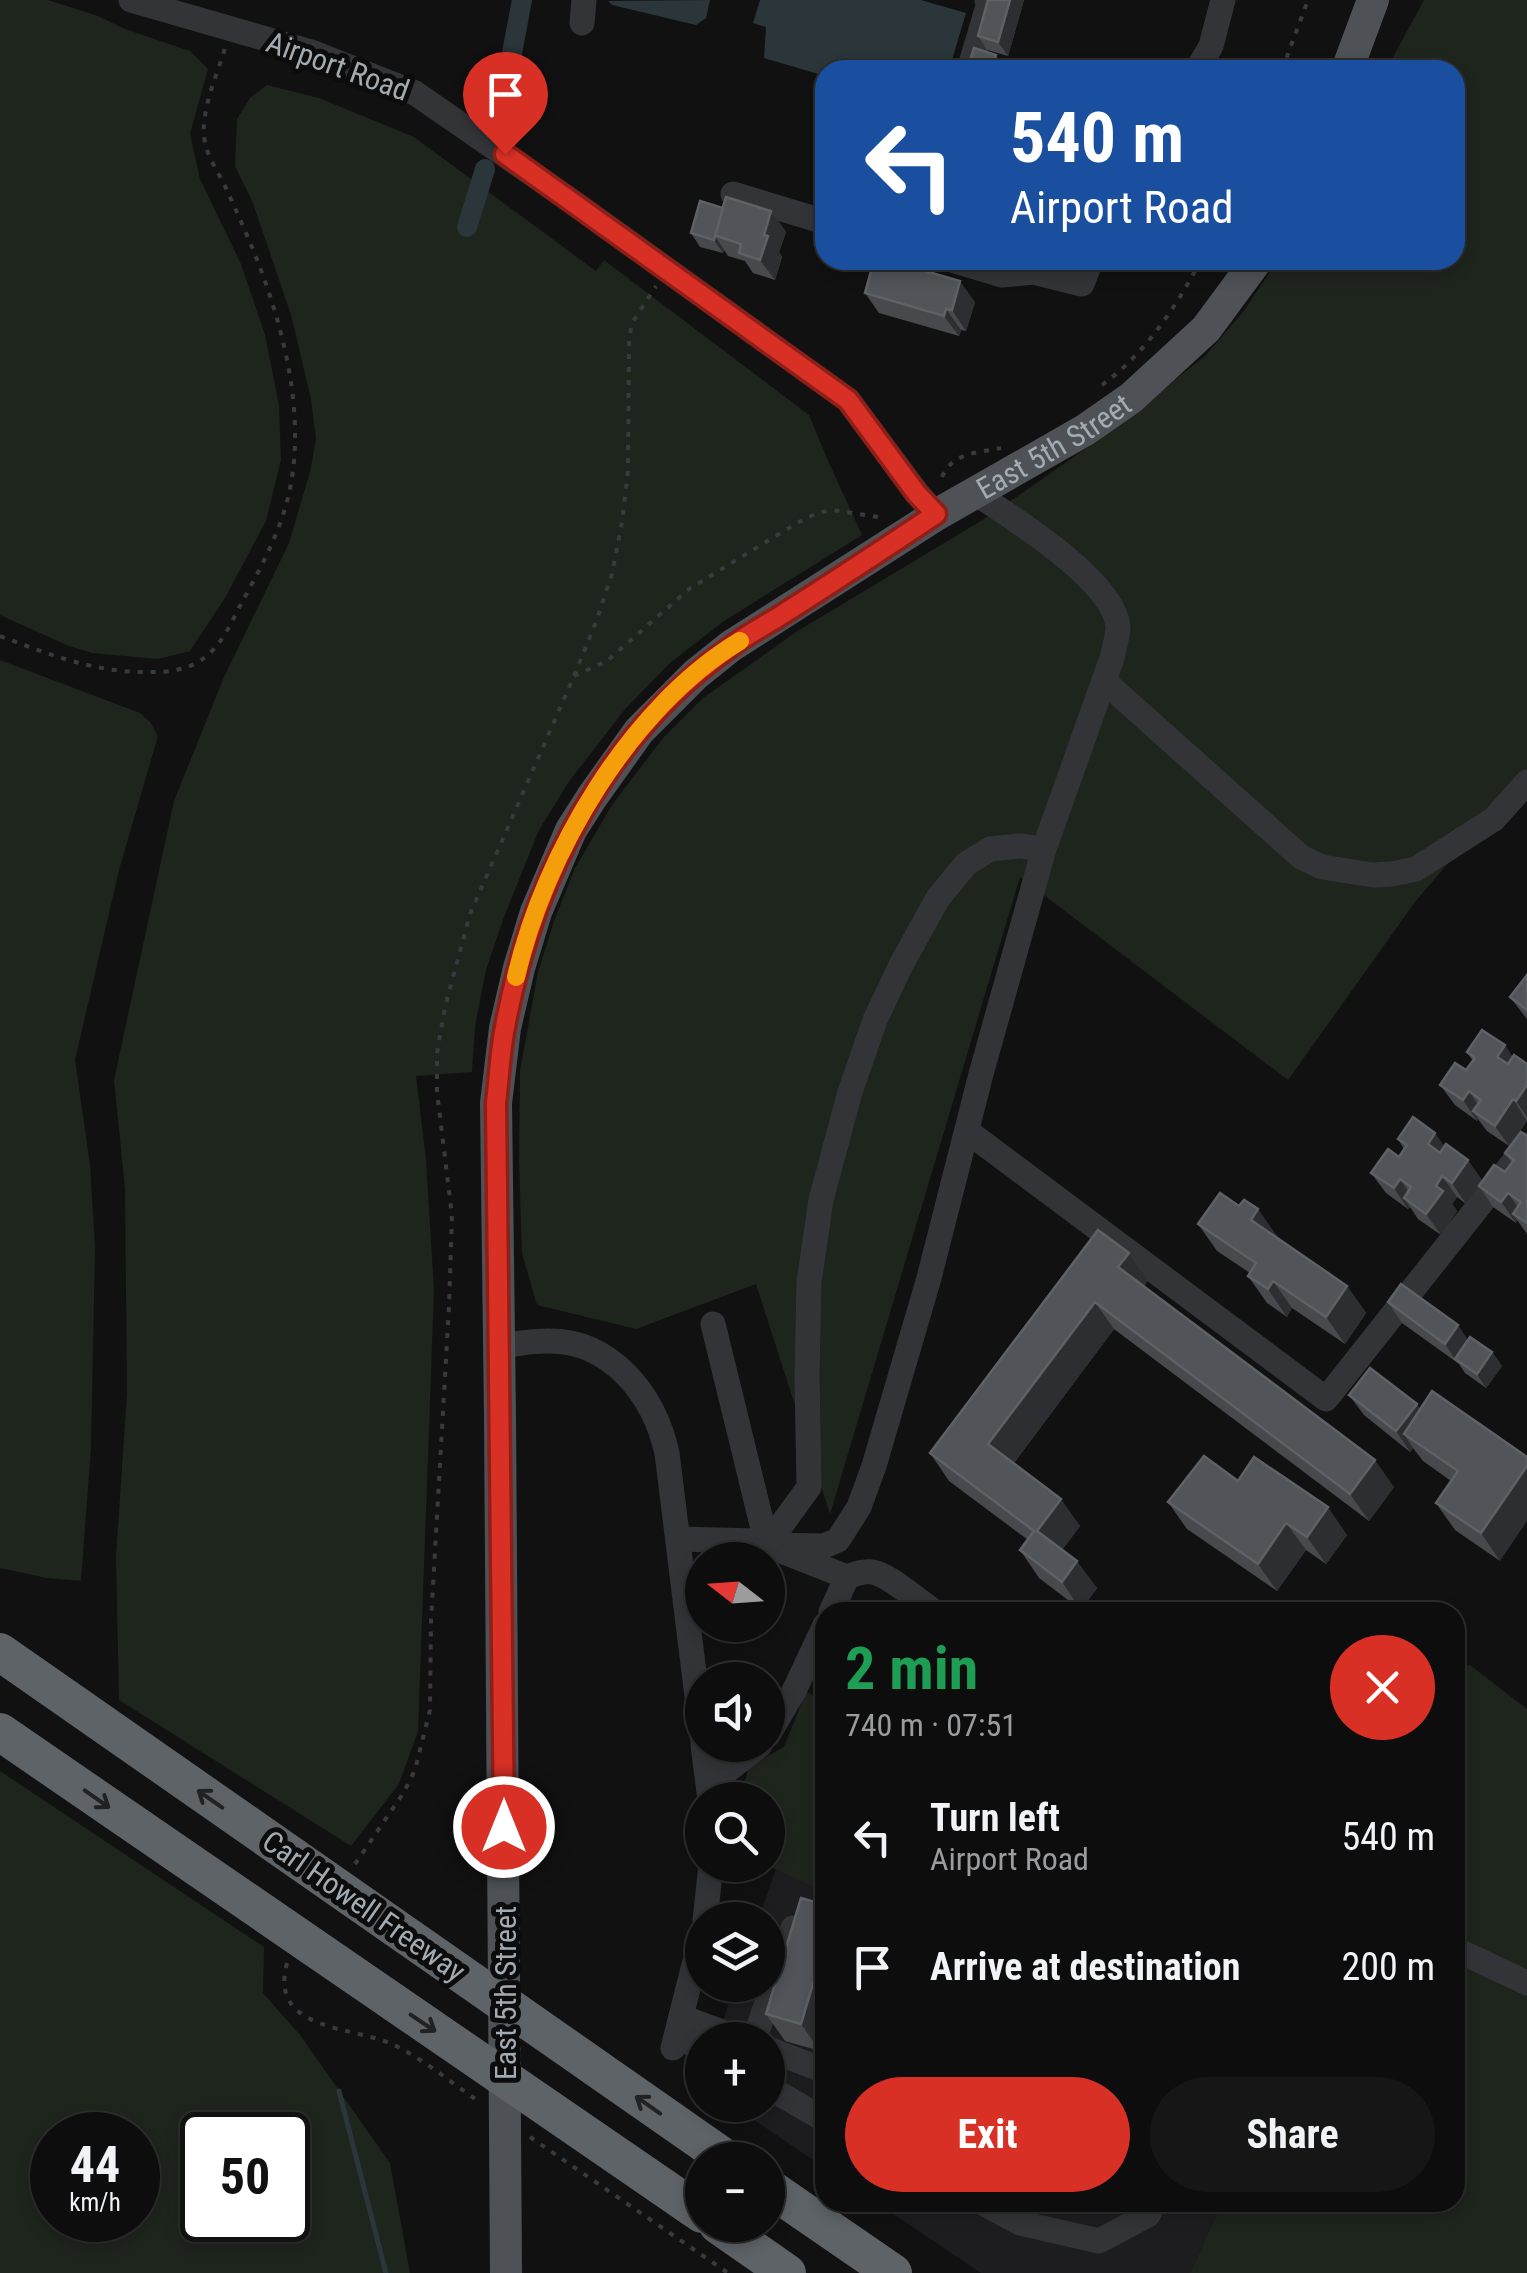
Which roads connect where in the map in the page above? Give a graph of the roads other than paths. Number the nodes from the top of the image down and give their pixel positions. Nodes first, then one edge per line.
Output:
1 (131, 0) edge
2 (987, 0) edge
3 (1223, 0) edge
4 (1373, 0) edge
5 (972, 60) edge
6 (1203, 60) edge
7 (1352, 60) edge
8 (733, 194) edge
9 (815, 219) edge
10 (985, 270) edge
11 (1087, 270) edge
12 (1250, 270) edge
13 (975, 492) junction
14 (936, 514) junction
15 (1104, 681) junction
16 (1527, 782) edge
17 (1044, 849) junction
18 (966, 1131) junction
19 (1527, 1145) edge
20 (712, 1324) dead end
21 (500, 1346) junction
22 (678, 1539) junction
23 (759, 1542) edge
24 (766, 1542) edge
25 (769, 1542) edge
26 (785, 1545) edge
27 (785, 1552) edge
28 (847, 1577) junction
29 (836, 1602) edge
30 (919, 1602) edge
31 (815, 1646) edge
32 (0, 1652) edge
33 (693, 1662) edge
34 (785, 1706) edge
35 (9, 1738) edge
36 (737, 1762) edge
37 (715, 1782) edge
38 (793, 1928) edge
39 (1465, 1954) edge
40 (1527, 1983) edge
41 (685, 2001) edge
42 (760, 2022) edge
43 (677, 2034) junction
44 (685, 2035) edge
45 (685, 2039) edge
46 (785, 2056) edge
47 (815, 2067) edge
48 (785, 2097) edge
49 (815, 2114) edge
50 (702, 2142) edge
51 (785, 2199) edge
52 (685, 2202) edge
53 (1000, 2212) edge
54 (1150, 2212) edge
55 (742, 2242) edge
56 (506, 2273) edge
57 (787, 2273) edge
58 (893, 2273) edge

1 - 14 street, Airport Road
2 - 5 street
3 - 6 street
4 - 7 main road
8 - 9 street
10 - 11 street
12 - 13 main road, East 5th Street
13 - 14 main road, East 5th Street
13 - 15 street
14 - 21 main road, East 5th Street
15 - 16 street
15 - 17 street
17 - 18 street
17 - 25 street
18 - 19 street
18 - 26 street
20 - 24 street
21 - 22 street
21 - 56 main road, East 5th Street
22 - 23 street
22 - 33 street
27 - 28 street
28 - 29 street
28 - 30 street
31 - 34 street
50 -> 32 highway, Carl Howell Freeway
35 -> 52 highway, Carl Howell Freeway
36 - 37 street
38 - 42 street
39 - 40 street
41 - 43 street
43 - 44 street
43 - 45 street
46 - 47 street
48 - 49 street
51 - 58 highway
53 - 54 street
55 - 57 highway

